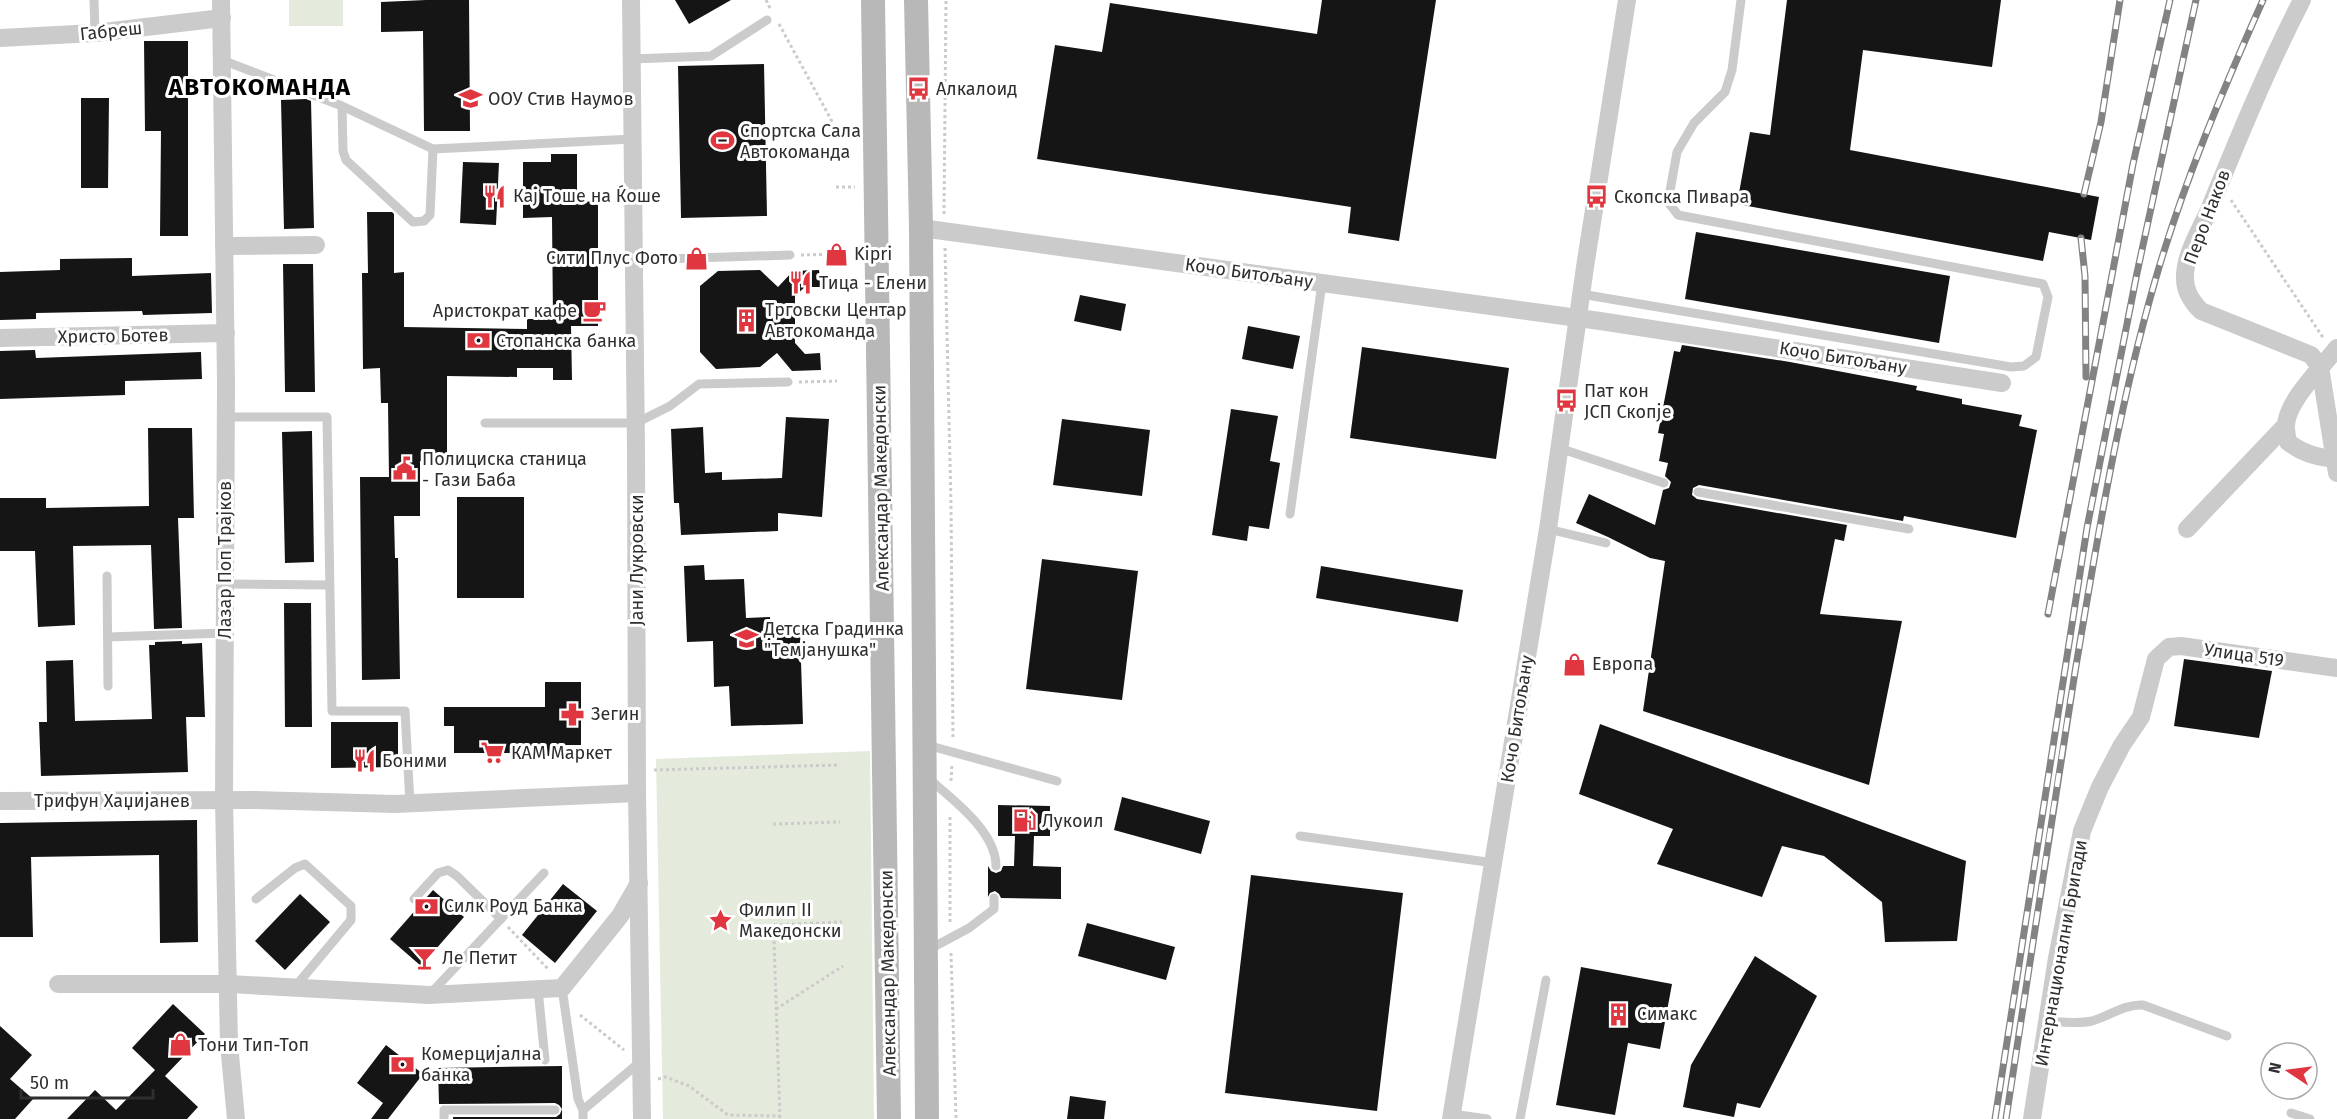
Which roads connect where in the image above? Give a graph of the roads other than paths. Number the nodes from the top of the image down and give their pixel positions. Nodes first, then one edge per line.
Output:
1 (94, 0) edge
2 (631, 0) edge
3 (873, 0) edge
4 (916, 0) edge
5 (1627, 0) edge
6 (1741, 0) edge
7 (2302, 0) edge
8 (221, 9) edge
9 (767, 20) dead end
10 (95, 33) junction
11 (0, 38) edge
12 (632, 59) junction
13 (222, 60) junction
14 (342, 106) junction
15 (633, 139) junction
16 (433, 149) junction
17 (933, 229) junction
18 (316, 245) dead end
19 (224, 246) junction
20 (790, 255) road end
21 (634, 260) junction
22 (1322, 283) junction
23 (1581, 294) junction
24 (1577, 318) junction
25 (225, 333) junction
26 (0, 338) edge
27 (2335, 351) edge
28 (2320, 368) junction
29 (788, 382) road end
30 (2002, 383) dead end
31 (226, 417) junction
32 (485, 423) dead end
33 (636, 423) junction
34 (2285, 426) junction
35 (1559, 448) junction
36 (2335, 466) edge
37 (1664, 483) dead end
38 (1698, 492) dead end
39 (1290, 514) dead end
40 (1548, 529) junction
41 (1909, 529) dead end
42 (2187, 529) dead end
43 (1606, 543) dead end
44 (107, 576) dead end
45 (225, 584) junction
46 (328, 585) junction
47 (225, 633) junction
48 (108, 638) junction
49 (2156, 659) joint
50 (2337, 668) edge
51 (108, 686) dead end
52 (925, 744) junction
53 (925, 775) junction
54 (1057, 781) dead end
55 (637, 793) junction
56 (224, 800) junction
57 (0, 801) edge
58 (410, 804) junction
59 (1300, 836) dead end
60 (1494, 863) junction
61 (996, 866) dead end
62 (544, 873) dead end
63 (639, 883) junction
64 (994, 898) dead end
65 (256, 899) dead end
66 (414, 899) dead end
67 (501, 919) junction
68 (926, 951) junction
69 (1546, 980) dead end
70 (58, 984) dead end
71 (229, 984) junction
72 (561, 987) junction
73 (294, 988) junction
74 (538, 989) junction
75 (429, 994) junction
76 (2047, 1022) junction
77 (2227, 1036) dead end
78 (545, 1060) dead end
79 (640, 1062) junction
80 (555, 1110) dead end
81 (2290, 1113) dead end
82 (583, 1114) edge
83 (1451, 1117) edge
84 (236, 1119) edge
85 (444, 1119) edge
86 (642, 1119) edge
87 (889, 1119) edge
88 (927, 1119) edge
89 (1486, 1119) edge
90 (1520, 1119) edge
91 (2032, 1119) edge
92 (2310, 1119) edge

1 - 10 lane
2 - 12 street, Јани Лукровски
3 - 87 street, Александар Македонски
4 - 17 street, Александар Македонски
5 - 23 street, Кочо Битољану
6 - 23 lane
7 - 28 street, Перо Наков
8 - 10 street, Габреш
8 - 13 street, Лазар Поп Трајков
9 - 12 lane
10 - 11 street, Габреш
12 - 15 street, Јани Лукровски
13 - 14 lane
13 - 19 street, Лазар Поп Трајков
14 - 16 lane
14 - 16 lane
15 - 16 lane
15 - 21 street, Јани Лукровски
17 - 22 street, Кочо Битољану
17 - 52 street, Александар Македонски
18 - 19 street
19 - 25 street, Лазар Поп Трајков
20 - 21 lane
21 - 33 street, Јани Лукровски
22 - 24 street, Кочо Битољану
22 - 39 lane
23 - 24 street, Кочо Битољану
24 - 30 street, Кочо Битољану
24 - 35 street, Кочо Битољану
25 - 26 street, Христо Ботев
25 - 31 street, Лазар Поп Трајков
27 - 28 street
28 - 34 street
28 - 36 street
29 - 33 lane
31 - 45 street, Лазар Поп Трајков
31 - 46 lane
32 - 33 lane
33 - 55 street, Јани Лукровски
34 - 36 street
34 - 42 street
35 - 37 lane
35 - 40 street, Кочо Битољану
38 - 41 lane
40 - 43 lane
40 - 60 street, Кочо Битољану
44 - 48 lane
45 - 46 lane
45 - 47 street, Лазар Поп Трајков
46 - 58 lane
47 - 48 lane
47 - 56 street, Лазар Поп Трајков
48 - 51 lane
49 - 50 street, Улица 519
49 - 76 street, Интернационални Бригади
52 - 53 street, Александар Македонски
52 - 54 lane
53 - 61 lane
53 - 68 street, Александар Македонски
55 - 58 street, Трифун Хаџијанев
55 - 63 street, Јани Лукровски
56 - 57 street, Трифун Хаџијанев
56 - 58 street, Трифун Хаџијанев
56 - 71 street, Лазар Поп Трајков
59 - 60 lane
60 - 83 street, Кочо Битољану
62 - 67 lane
63 - 72 street
63 - 79 street, Јани Лукровски
64 - 68 lane
65 - 73 lane
66 - 67 lane
67 - 75 lane
68 - 88 street, Александар Македонски
69 - 90 lane
70 - 71 street
71 - 73 street
71 - 84 street, Лазар Поп Трајков
72 - 74 street
72 - 82 lane
73 - 75 street
74 - 75 street
74 - 78 lane
76 - 77 lane
76 - 91 street, Интернационални Бригади
79 - 82 lane
79 - 86 street, Јани Лукровски
80 - 85 lane
81 - 92 lane
83 - 89 lane

